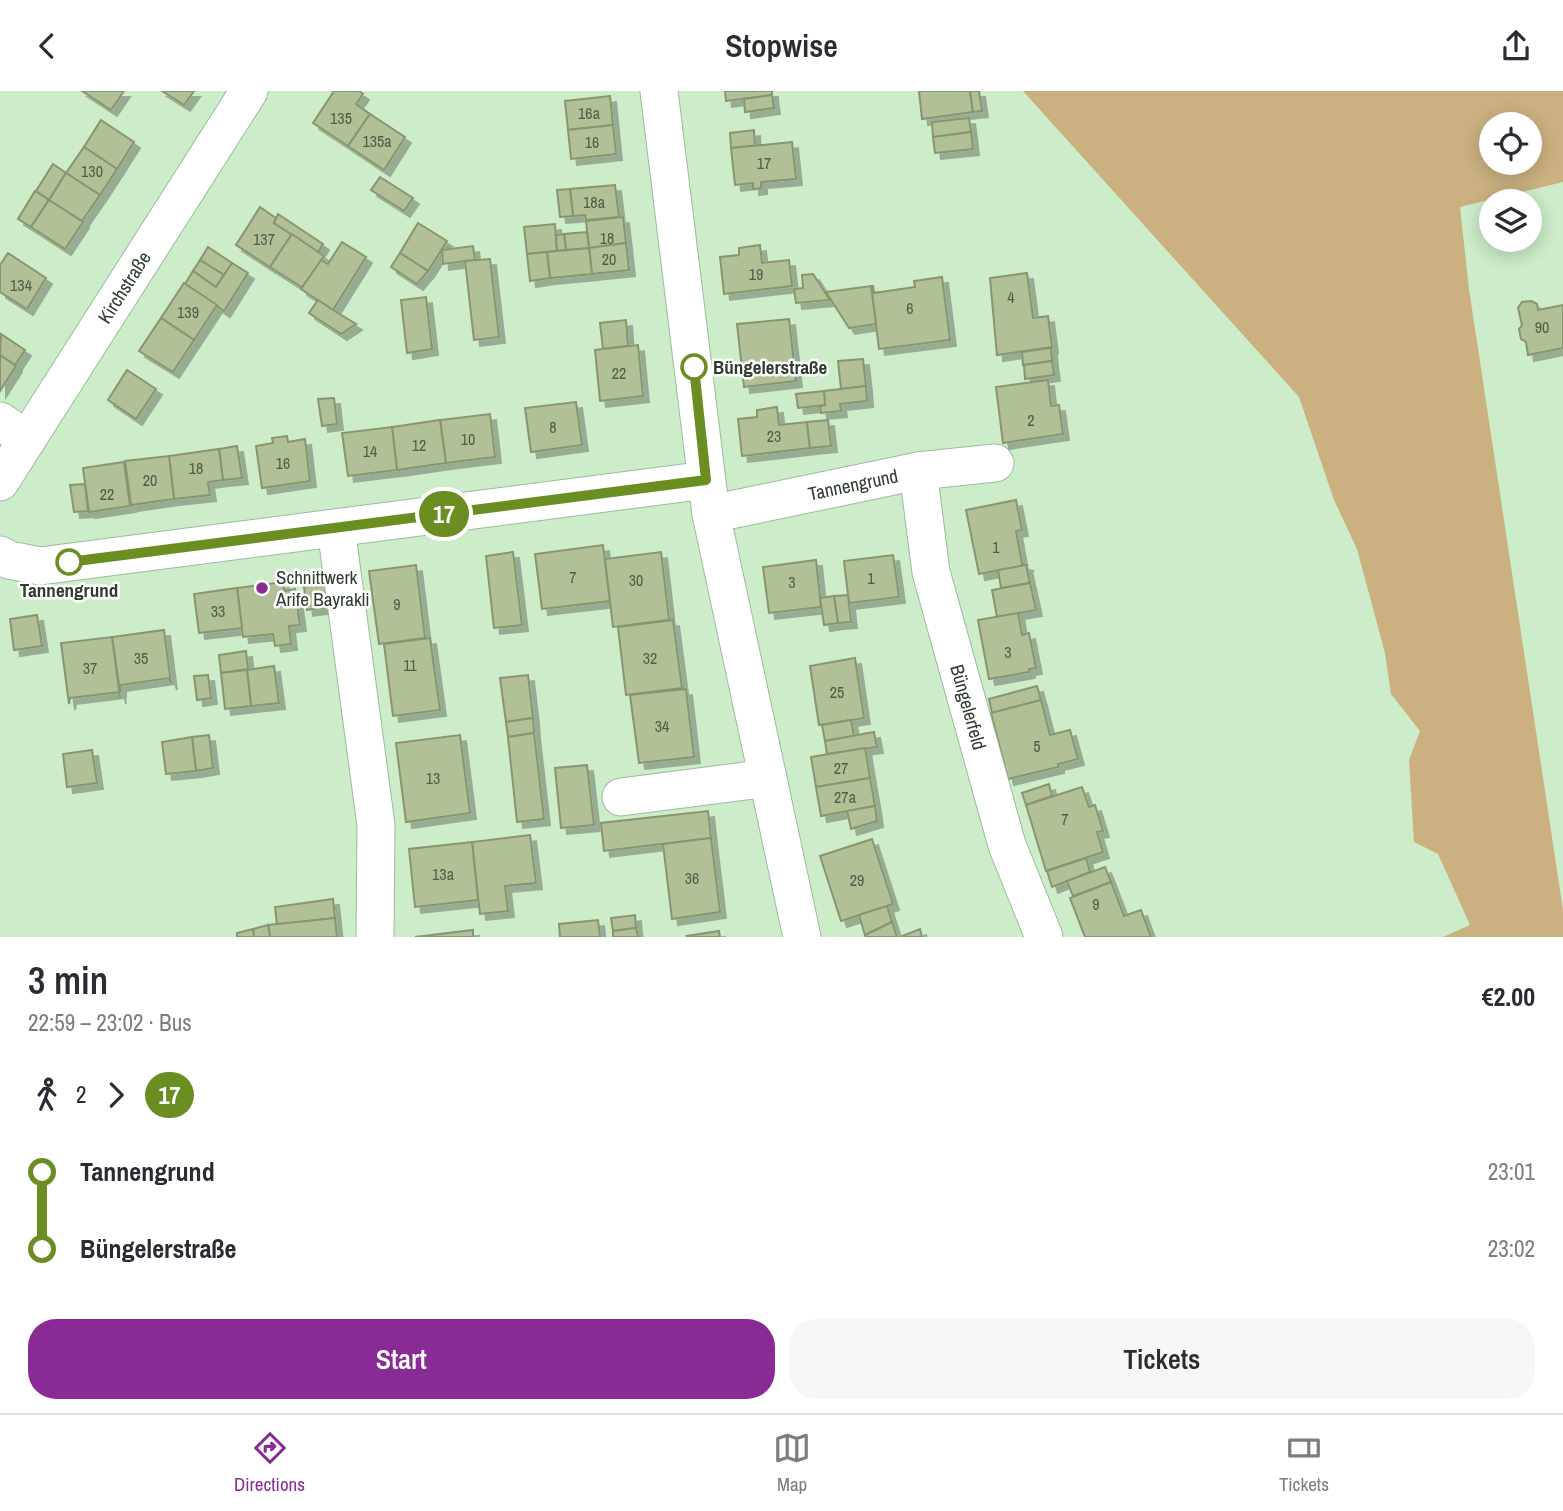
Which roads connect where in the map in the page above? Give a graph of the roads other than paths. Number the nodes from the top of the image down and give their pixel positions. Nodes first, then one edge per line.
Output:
1 (249, 91) edge
2 (659, 91) edge
3 (13, 430) edge
4 (995, 463) dead end
5 (918, 471) junction
6 (0, 482) edge
7 (709, 497) junction
8 (336, 528) junction
9 (0, 555) edge
10 (768, 778) junction
11 (621, 797) dead end
12 (375, 937) edge
13 (802, 937) edge
14 (1044, 937) edge

1 - 3 street, Kirchstraße
2 - 7 street
3 - 6 street, Kirchstraße
4 - 5 street, Tannengrund
5 - 7 street, Tannengrund
5 - 14 street, Büngelerfeld
7 - 8 street, Tannengrund
7 - 10 street
8 - 9 street, Tannengrund
8 - 12 street
10 - 11 street
10 - 13 street

